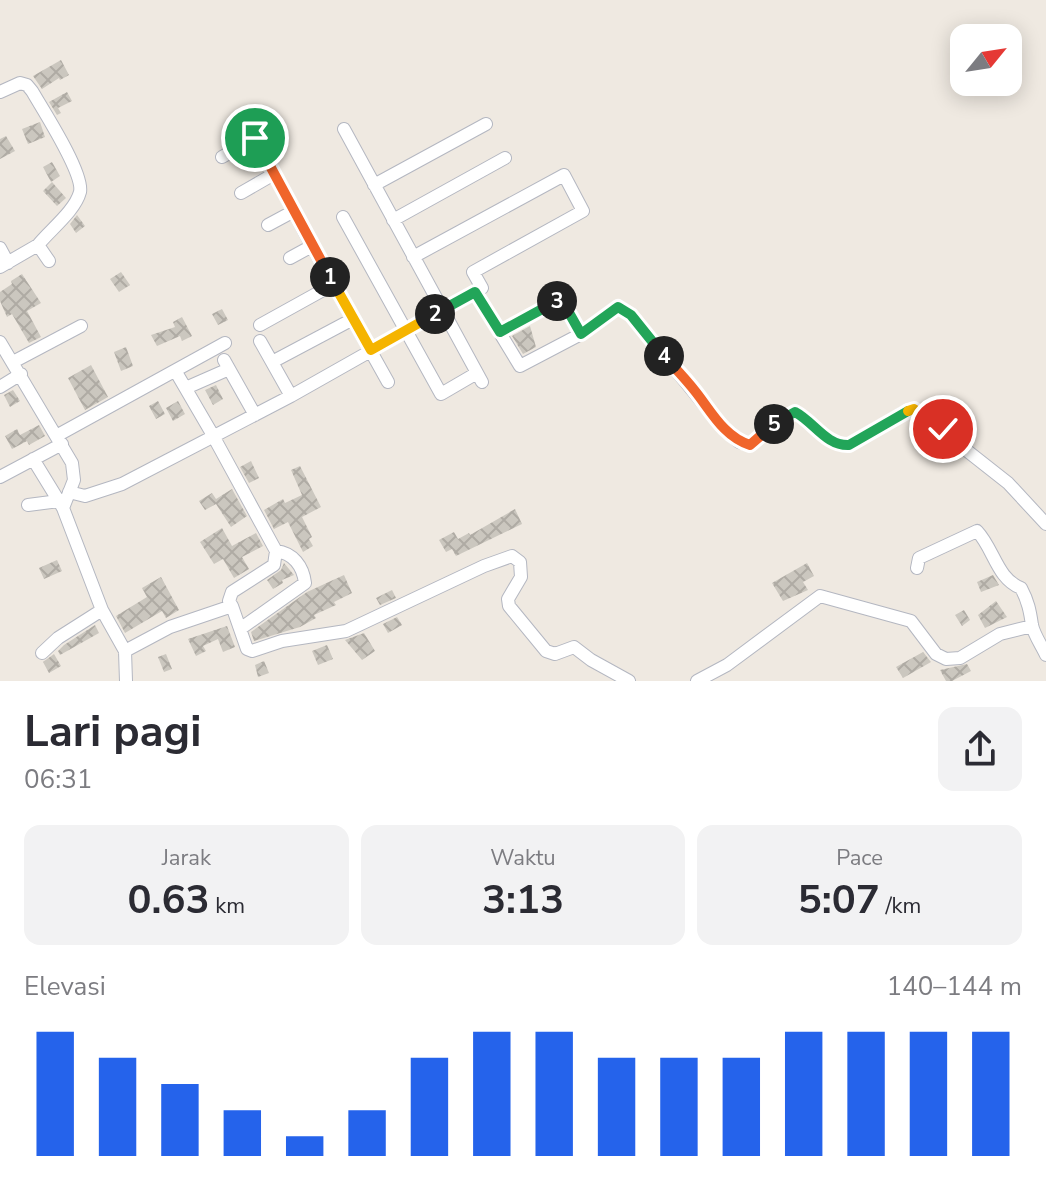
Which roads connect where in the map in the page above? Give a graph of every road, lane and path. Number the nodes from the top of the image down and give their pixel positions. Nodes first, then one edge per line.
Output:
1 (0, 92) edge
2 (486, 124) dead end
3 (344, 129) dead end
4 (222, 157) dead end
5 (505, 158) dead end
6 (274, 174) junction
7 (374, 185) junction
8 (241, 193) dead end
9 (294, 211) junction
10 (343, 217) dead end
11 (393, 220) junction
12 (268, 225) dead end
13 (38, 245) junction
14 (312, 246) junction
15 (0, 248) edge
16 (413, 257) junction
17 (290, 258) dead end
18 (49, 261) dead end
19 (4, 265) edge
20 (334, 284) junction
21 (475, 292) junction
22 (442, 310) junction
23 (353, 319) junction
24 (260, 325) dead end
25 (81, 326) dead end
26 (405, 331) junction
27 (500, 332) junction
28 (581, 334) junction
29 (260, 341) dead end
30 (0, 342) edge
31 (225, 343) dead end
32 (371, 350) junction
33 (13, 362) junction
34 (272, 362) junction
35 (176, 372) junction
36 (21, 374) junction
37 (388, 382) dead end
38 (0, 387) edge
39 (188, 387) dead end
40 (291, 396) junction
41 (255, 415) junction
42 (214, 436) junction
43 (60, 439) junction
44 (33, 459) junction
45 (0, 477) edge
46 (64, 501) junction
47 (28, 505) dead end
48 (1046, 524) edge
49 (276, 551) junction
50 (917, 568) dead end
51 (232, 606) junction
52 (102, 610) junction
53 (1032, 626) junction
54 (240, 629) junction
55 (125, 651) junction
56 (42, 653) dead end
57 (1046, 655) edge
58 (126, 681) edge
59 (629, 681) edge
60 (697, 681) edge

1 - 13 street
2 - 7 street
3 - 7 street
4 - 6 street
5 - 11 street
6 - 8 street
6 - 9 street
7 - 11 street
9 - 12 street
9 - 14 street
10 - 26 street
11 - 16 street
13 - 18 street
13 - 19 street
14 - 17 street
14 - 20 street
15 - 19 street
16 - 21 street
16 - 22 street
20 - 23 street
20 - 24 street
21 - 22 street
21 - 27 street
22 - 26 street
22 - 26 street
23 - 32 street
23 - 34 street
25 - 33 street
26 - 32 street
27 - 28 street
27 - 28 street
28 - 48 street
29 - 34 street
30 - 33 street
31 - 35 street
32 - 37 street
32 - 40 street
33 - 36 street
34 - 40 street
35 - 42 street
35 - 43 street
36 - 38 street
36 - 43 street
39 - 41 street
40 - 41 street
41 - 42 street
42 - 46 street
42 - 49 street
43 - 44 street
43 - 46 street
44 - 45 street
44 - 46 street
46 - 47 street
46 - 52 street
49 - 51 street
49 - 54 street
50 - 53 street
51 - 54 street
51 - 55 street
52 - 55 street
52 - 56 street
53 - 57 street
53 - 60 street
54 - 59 street
55 - 58 street

